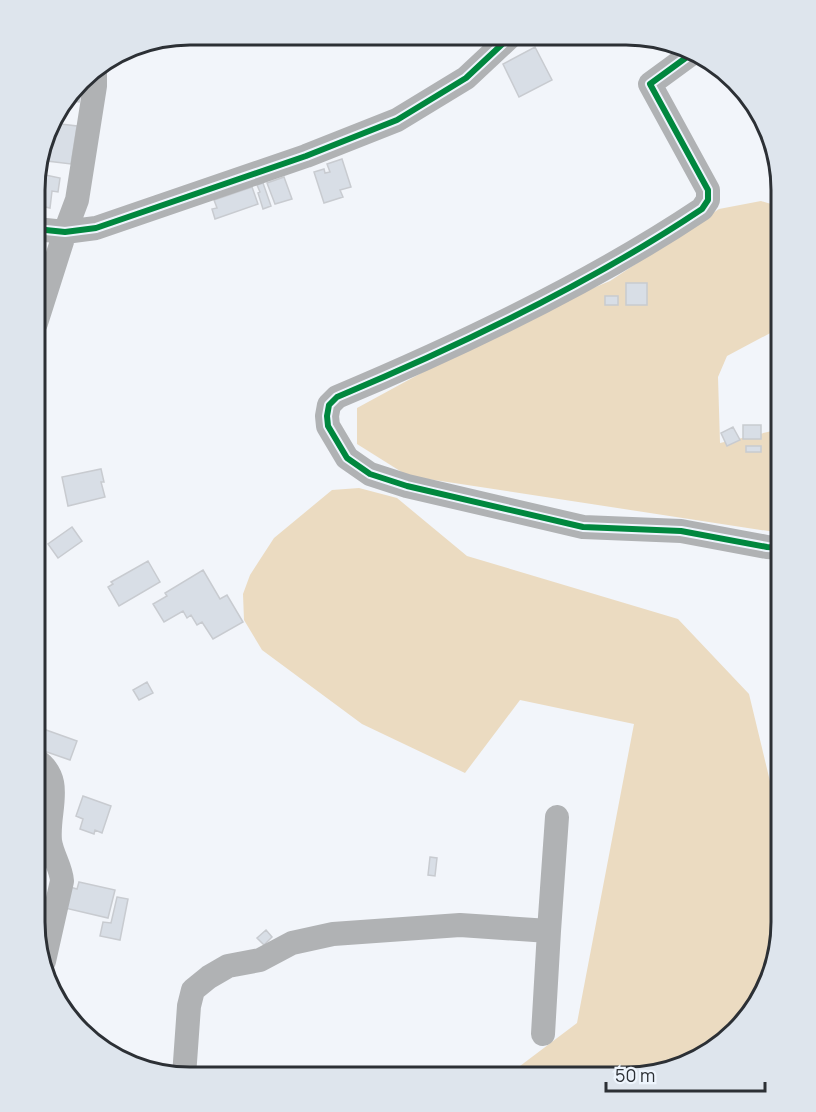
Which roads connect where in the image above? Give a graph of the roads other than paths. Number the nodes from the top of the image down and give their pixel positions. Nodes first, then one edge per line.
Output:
1 (501, 45) edge
2 (685, 58) edge
3 (95, 80) edge
4 (45, 230) edge
5 (65, 232) junction
6 (45, 295) edge
7 (771, 546) edge
8 (45, 765) edge
9 (557, 817) dead end
10 (549, 931) junction
11 (47, 947) edge
12 (543, 1034) dead end
13 (185, 1067) edge

1 - 5 street
2 - 7 street
3 - 5 street
4 - 5 street
5 - 6 street
8 - 11 street
9 - 10 street
10 - 12 street
10 - 13 street

